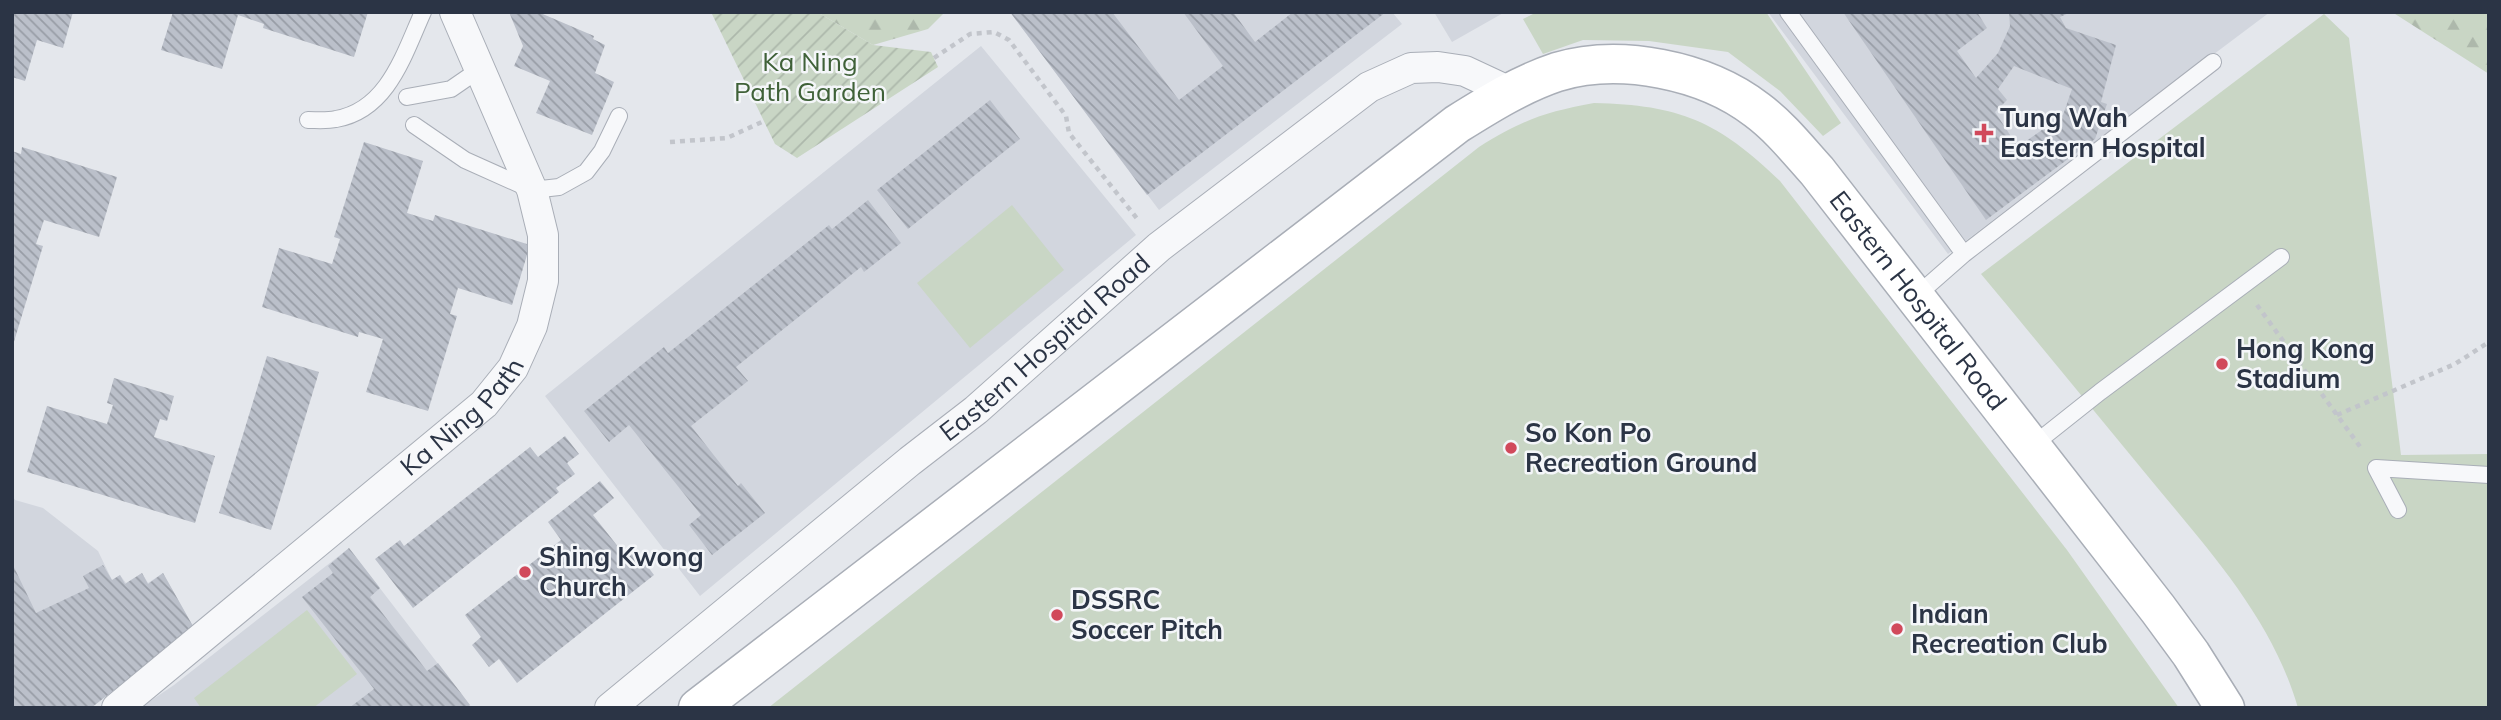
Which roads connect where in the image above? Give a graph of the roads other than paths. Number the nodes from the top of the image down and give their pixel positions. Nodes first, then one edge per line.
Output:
1 (423, 12) edge
2 (455, 12) edge
3 (1788, 12) edge
4 (2213, 62) dead end
5 (480, 69) junction
6 (1510, 92) junction
7 (407, 97) dead end
8 (619, 116) dead end
9 (308, 120) dead end
10 (414, 125) dead end
11 (532, 190) junction
12 (1964, 254) junction
13 (2281, 257) dead end
14 (1915, 297) junction
15 (2031, 447) junction
16 (2489, 475) edge
17 (2398, 510) dead end
18 (117, 708) edge
19 (610, 708) edge
20 (698, 708) edge
21 (2225, 708) edge

1 - 9 lane
2 - 5 street, Ka Ning Path
3 - 12 lane
4 - 12 lane
5 - 7 lane
5 - 11 street, Ka Ning Path
6 - 14 street, Eastern Hospital Road
6 - 19 street, Eastern Hospital Road
6 - 20 street, Eastern Hospital Road
8 - 11 lane
10 - 11 lane
11 - 18 street, Ka Ning Path
12 - 14 lane
13 - 15 lane
14 - 15 street, Eastern Hospital Road
15 - 21 street, Eastern Hospital Road
16 - 17 lane

